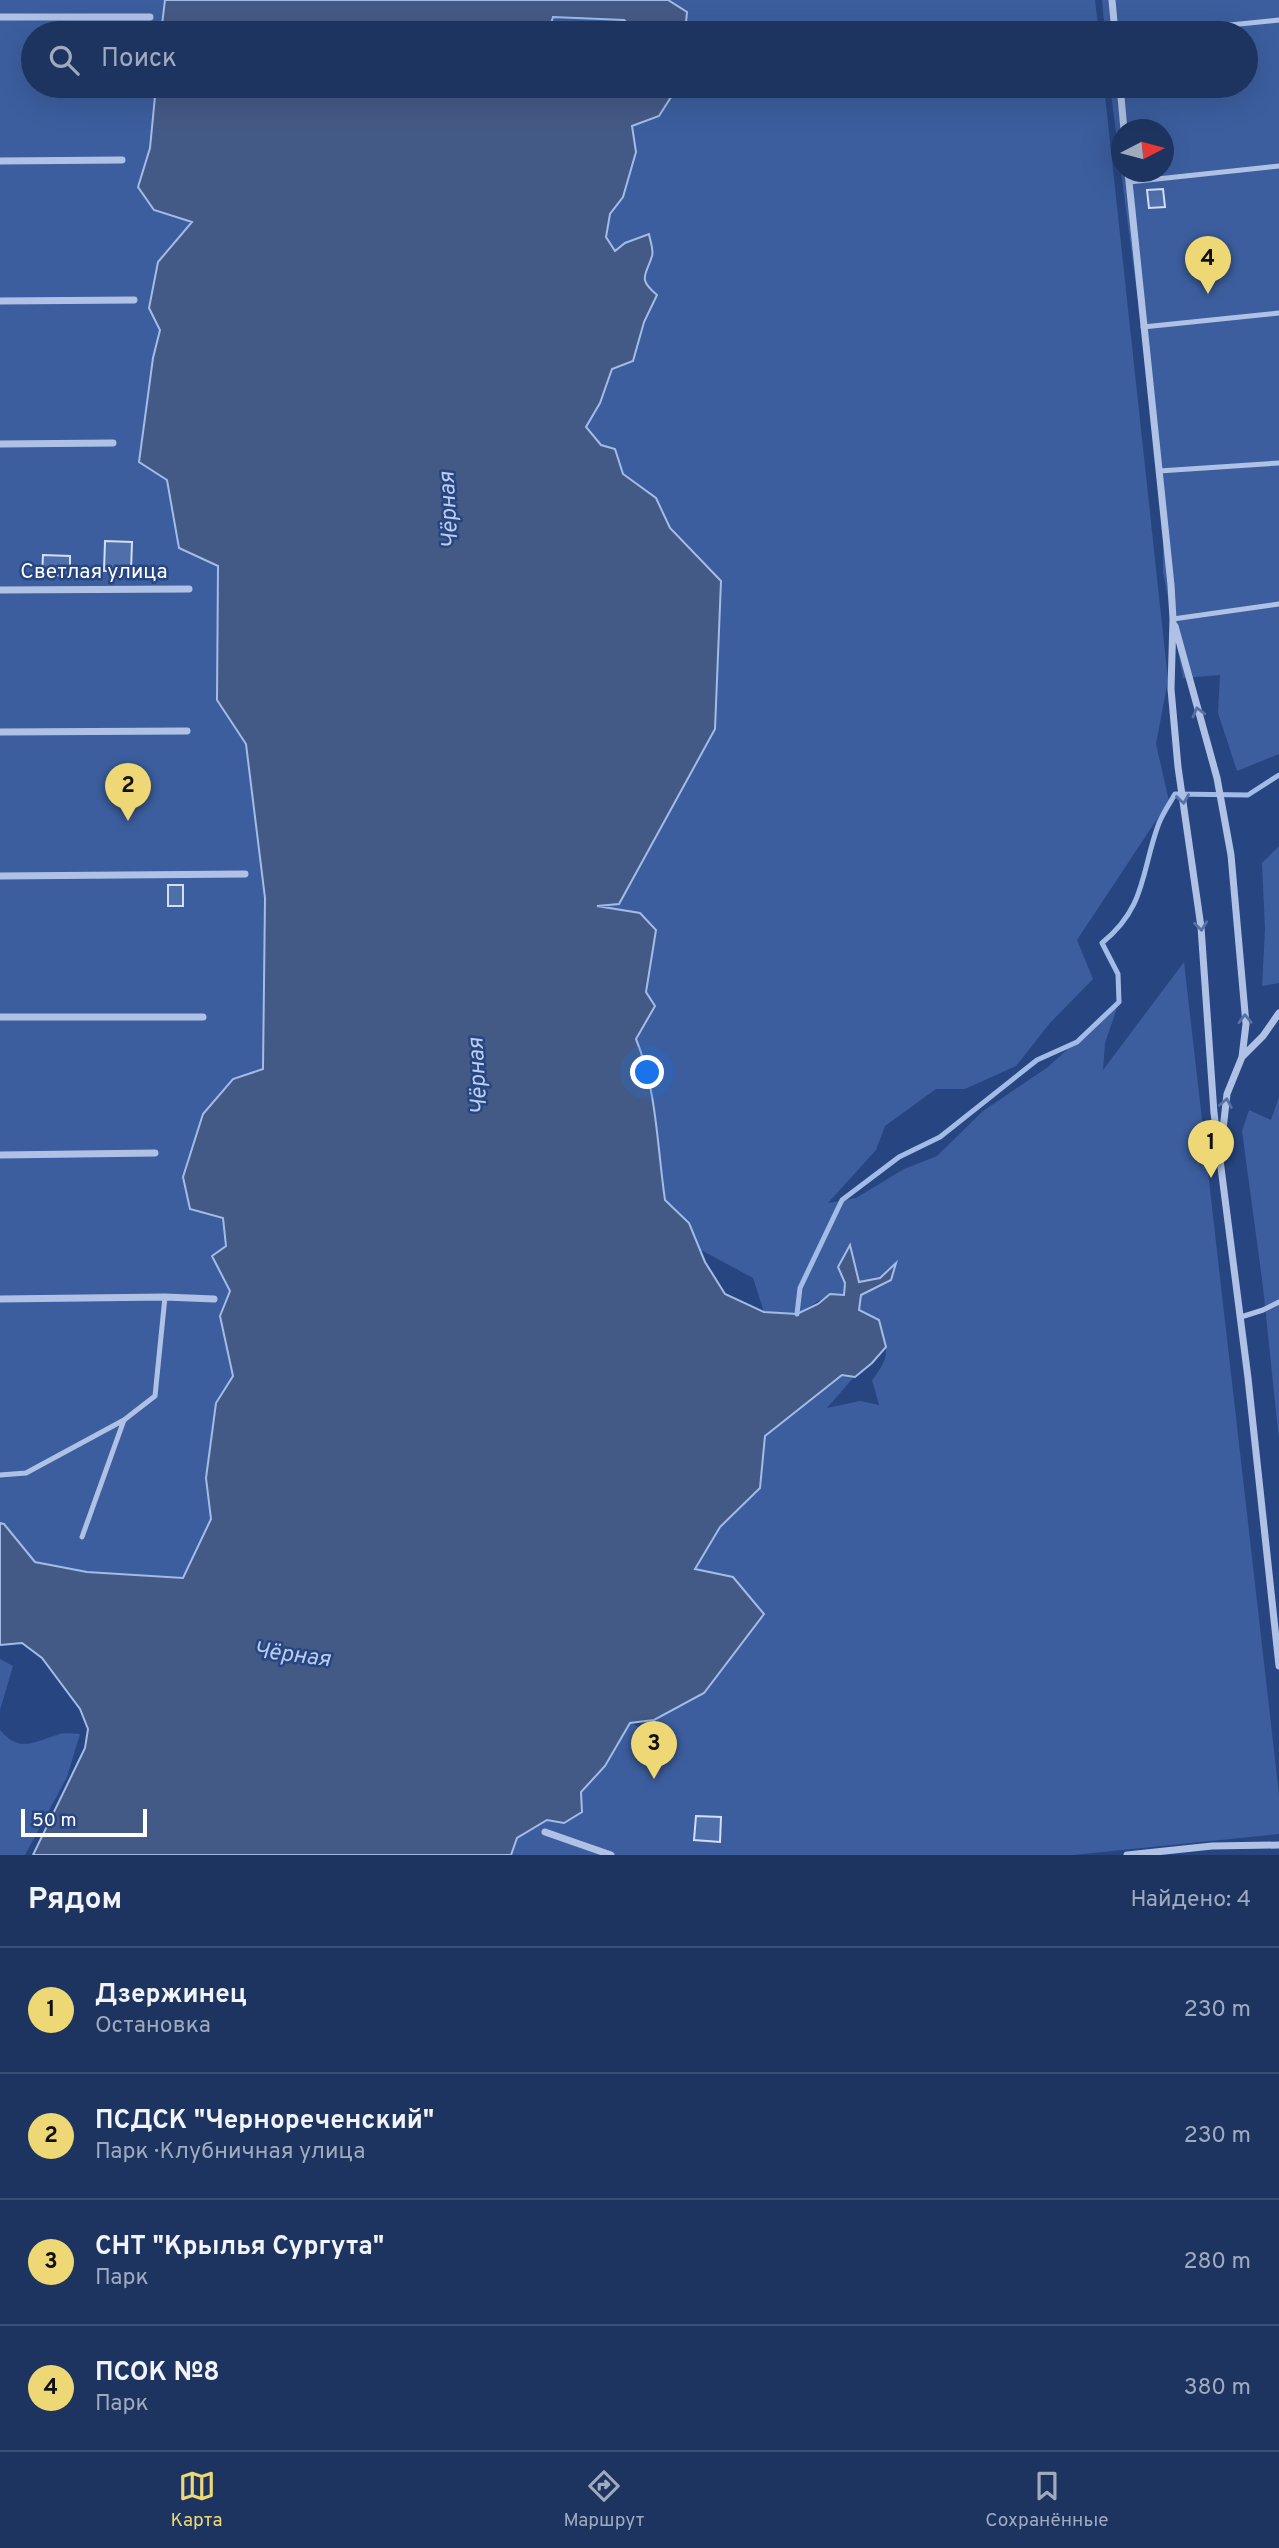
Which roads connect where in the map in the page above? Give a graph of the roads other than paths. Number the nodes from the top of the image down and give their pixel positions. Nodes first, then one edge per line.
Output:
1 (1112, 0) edge
2 (0, 17) edge
3 (150, 17) dead end
4 (1279, 20) edge
5 (1114, 21) edge
6 (1258, 22) edge
7 (1121, 98) edge
8 (1123, 119) edge
9 (122, 160) dead end
10 (0, 161) edge
11 (1279, 166) edge
12 (1174, 177) edge
13 (1129, 182) edge
14 (134, 300) dead end
15 (0, 301) edge
16 (1279, 313) edge
17 (1143, 327) junction
18 (113, 443) dead end
19 (0, 444) edge
20 (1279, 464) edge
21 (1159, 471) junction
22 (189, 589) dead end
23 (0, 590) edge
24 (1279, 604) edge
25 (1173, 619) junction
26 (187, 731) dead end
27 (0, 732) edge
28 (245, 874) dead end
29 (0, 876) edge
30 (1279, 1013) edge
31 (0, 1017) edge
32 (203, 1017) dead end
33 (1242, 1057) junction
34 (1221, 1152) junction
35 (155, 1153) dead end
36 (0, 1155) edge
37 (165, 1297) junction
38 (0, 1299) edge
39 (214, 1299) dead end
40 (1279, 1302) edge
41 (1241, 1317) junction
42 (124, 1420) junction
43 (0, 1475) edge
44 (82, 1538) dead end
45 (1279, 1666) edge
46 (545, 1832) dead end
47 (1279, 1845) edge
48 (1212, 1846) junction
49 (611, 1855) edge
50 (1127, 1855) edge
51 (1214, 1855) edge

1 - 5 street
2 - 3 street
4 - 6 lane
7 - 8 street
9 - 10 street
11 - 12 lane
13 - 17 street
14 - 15 street
16 - 17 lane
17 - 21 street
18 - 19 street
20 - 21 lane
21 - 25 street
22 - 23 street, Светлая улица
24 - 25 lane
33 -> 25 street
25 -> 34 street
26 - 27 street
28 - 29 street
30 - 33 street
31 - 32 street
34 -> 33 street
34 - 41 street
35 - 36 street
37 - 38 street
37 - 39 street
37 - 42 lane
40 - 41 lane
41 - 45 street
42 - 43 lane
42 - 44 lane
46 - 49 street
47 - 48 street
48 - 50 street
48 - 51 street

